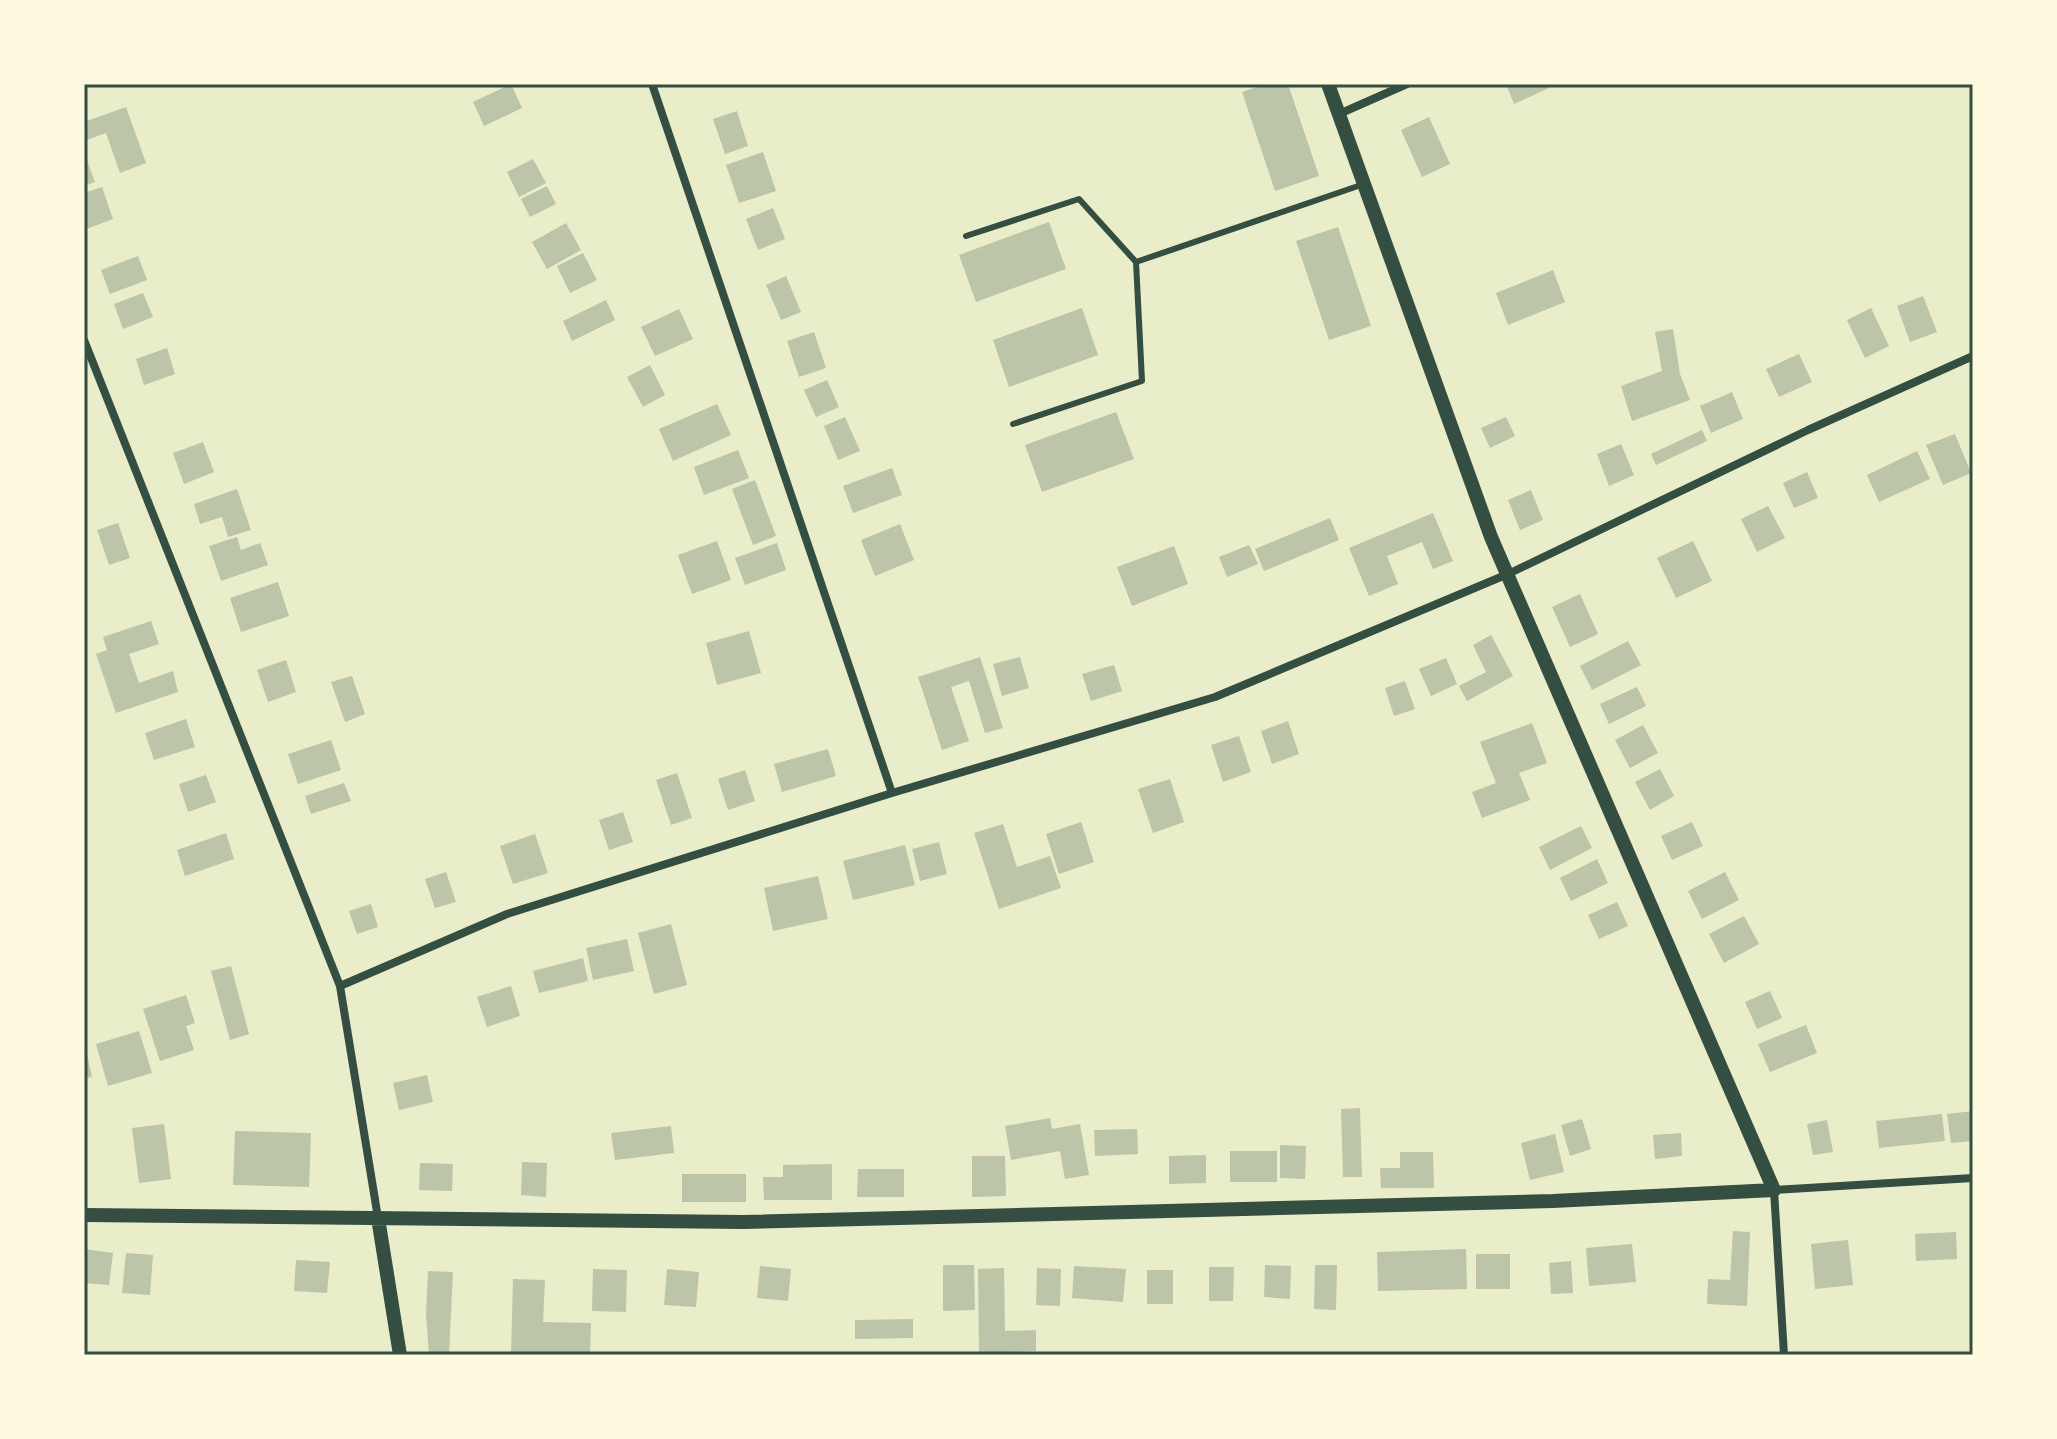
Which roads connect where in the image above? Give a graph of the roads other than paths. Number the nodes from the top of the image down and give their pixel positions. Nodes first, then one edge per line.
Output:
1 (652, 84) edge
2 (1328, 84) edge
3 (1407, 84) edge
4 (1339, 114) junction
5 (1364, 184) junction
6 (966, 236) dead end
7 (1136, 262) junction
8 (84, 340) edge
9 (1973, 356) edge
10 (1013, 424) dead end
11 (1508, 574) junction
12 (892, 793) junction
13 (340, 986) junction
14 (1973, 1178) edge
15 (1774, 1190) junction
16 (84, 1215) edge
17 (378, 1218) junction
18 (400, 1355) edge
19 (1784, 1355) edge

1 - 12 street
2 - 4 street
3 - 4 street
4 - 5 street
5 - 7 lane
5 - 11 street
6 - 7 lane
7 - 10 lane
8 - 13 street
9 - 11 street
11 - 12 street
11 - 15 street
12 - 13 street
13 - 17 street
14 - 15 street
15 - 17 street
15 - 19 street
16 - 17 street
17 - 18 street

